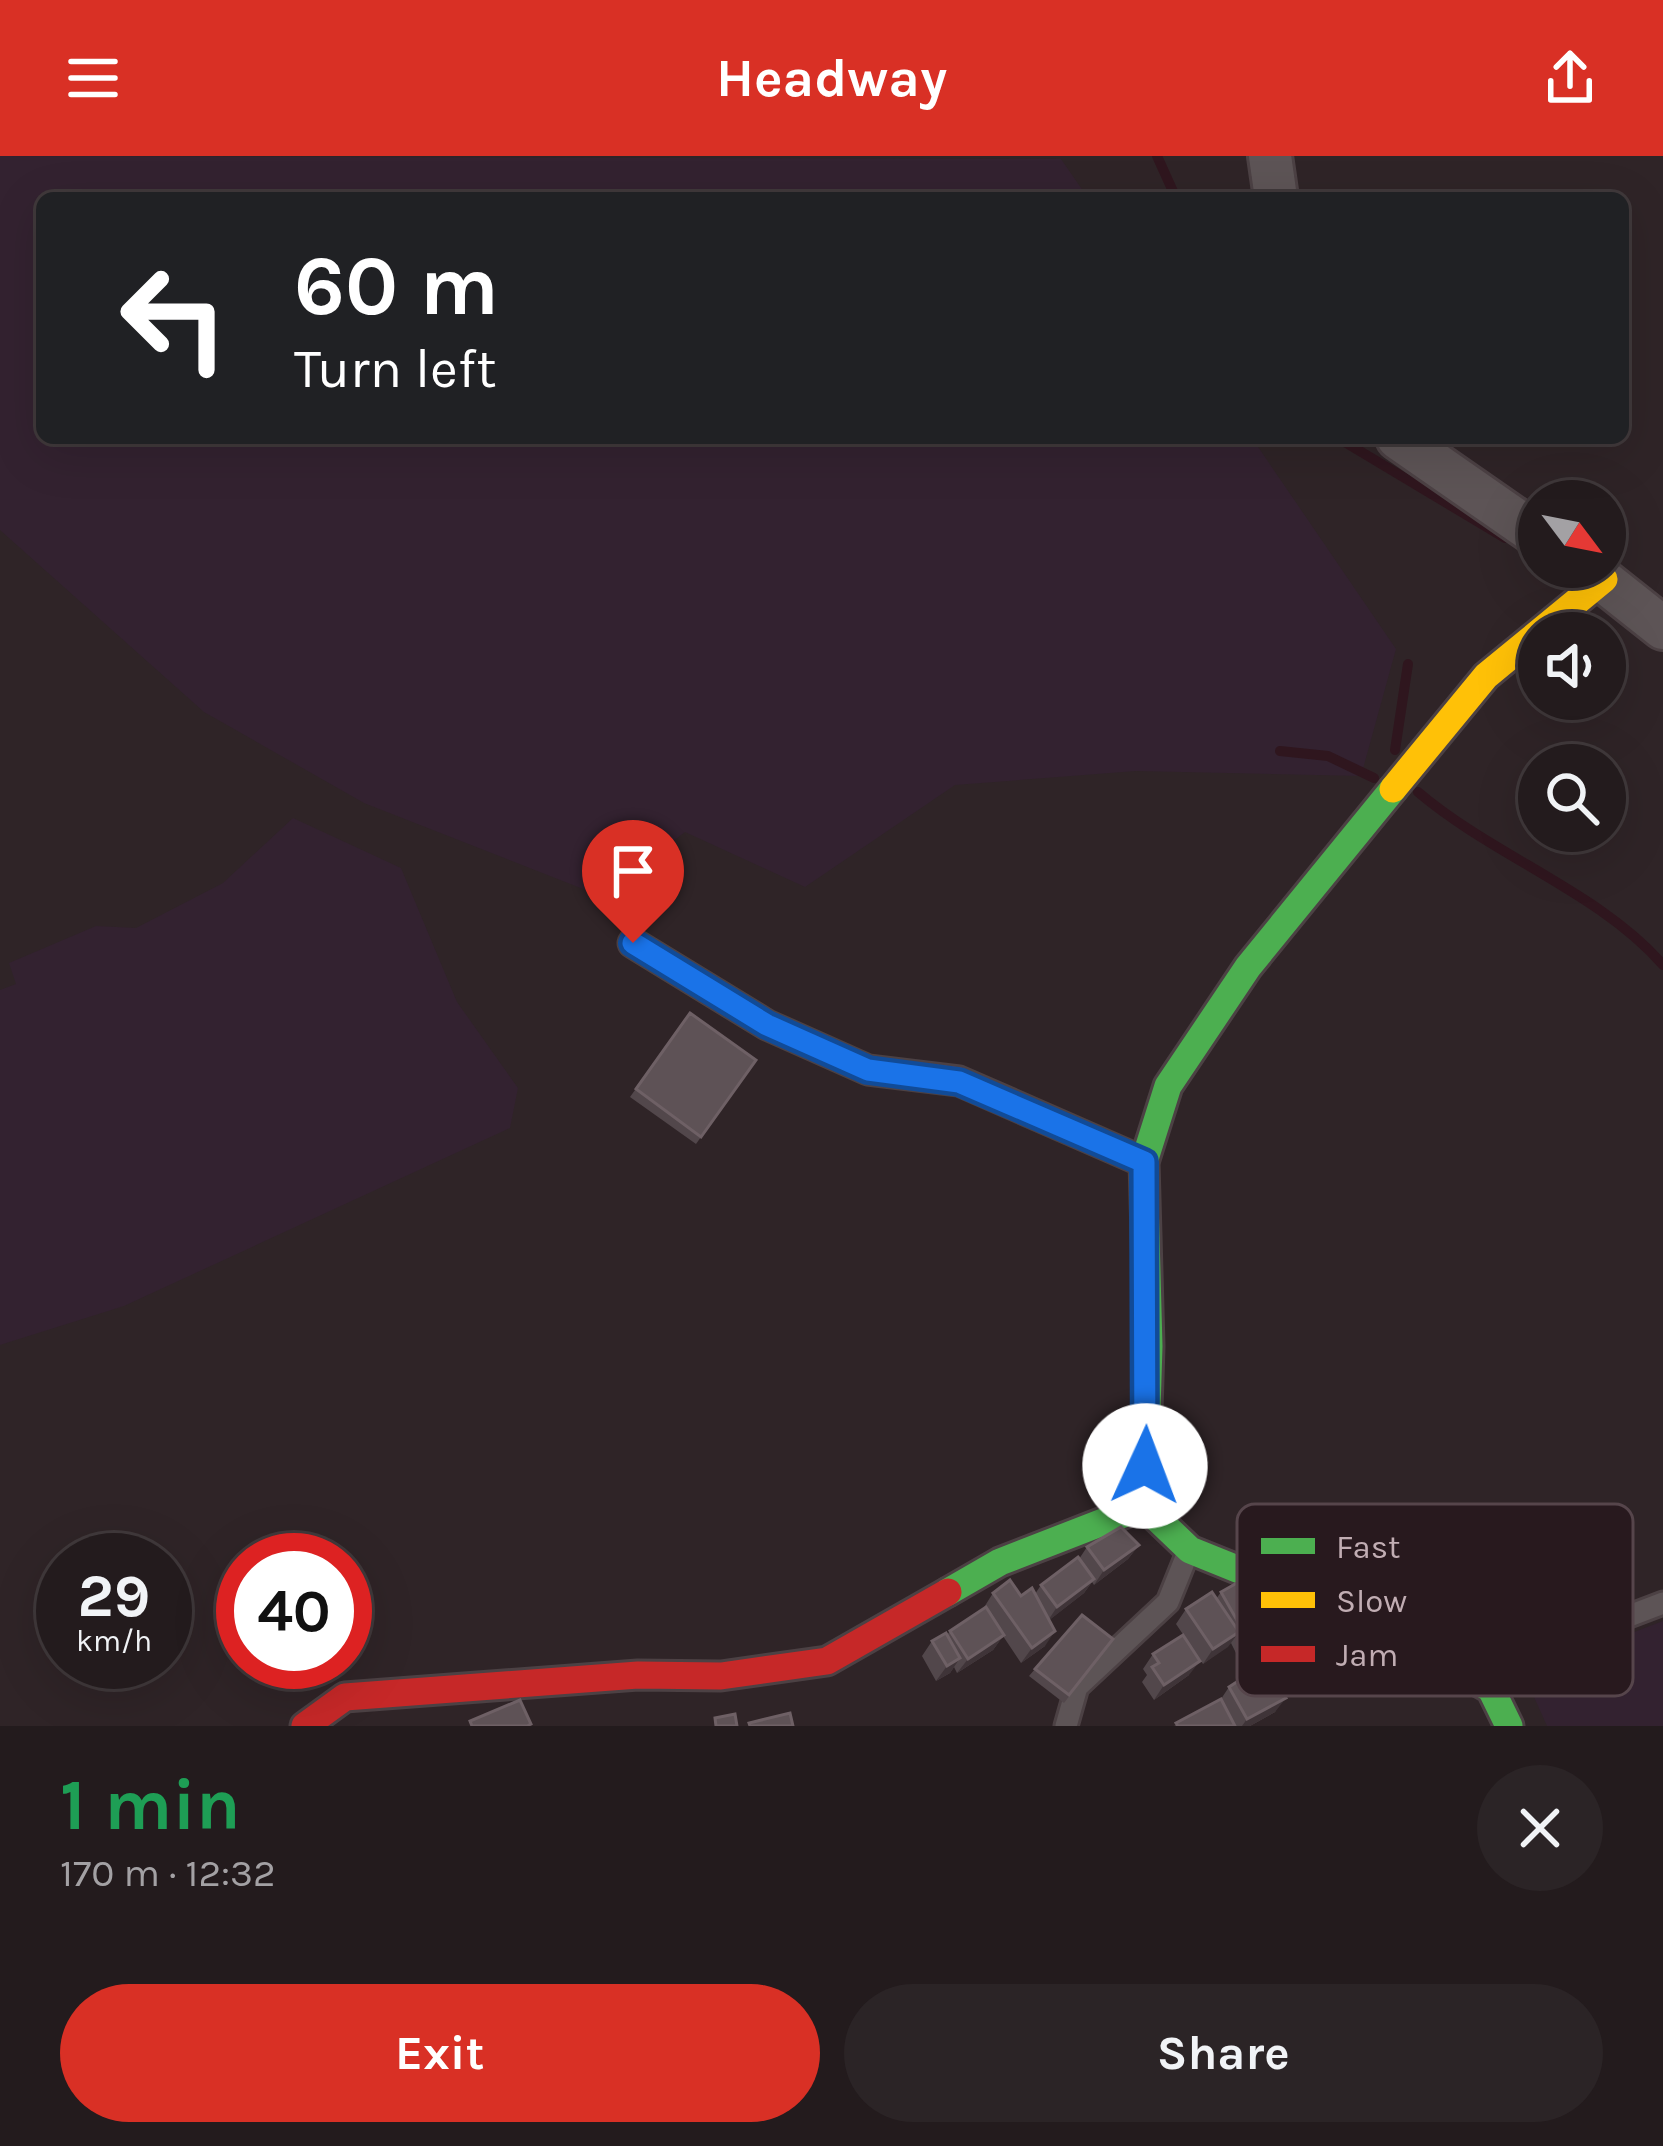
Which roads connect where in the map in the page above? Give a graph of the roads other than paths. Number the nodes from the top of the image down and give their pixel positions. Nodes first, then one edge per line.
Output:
1 (1270, 156) edge
2 (1275, 192) edge
3 (1406, 444) edge
4 (1518, 522) edge
5 (1579, 588) edge
6 (1614, 588) edge
7 (1663, 628) edge
8 (633, 943) dead end
9 (1144, 1162) junction
10 (1144, 1506) junction
11 (1190, 1550) junction
12 (1237, 1569) edge
13 (1663, 1603) edge
14 (1633, 1614) edge
15 (1494, 1696) edge
16 (395, 1710) edge
17 (1506, 1724) edge
18 (305, 1726) edge
19 (1066, 1726) edge

1 - 2 street
3 - 4 street
5 - 9 street
6 - 7 street
8 - 9 street
9 - 10 street
10 - 11 street
10 - 16 street
11 - 12 street
11 - 19 lane
13 - 14 lane
15 - 17 street
16 - 18 street

